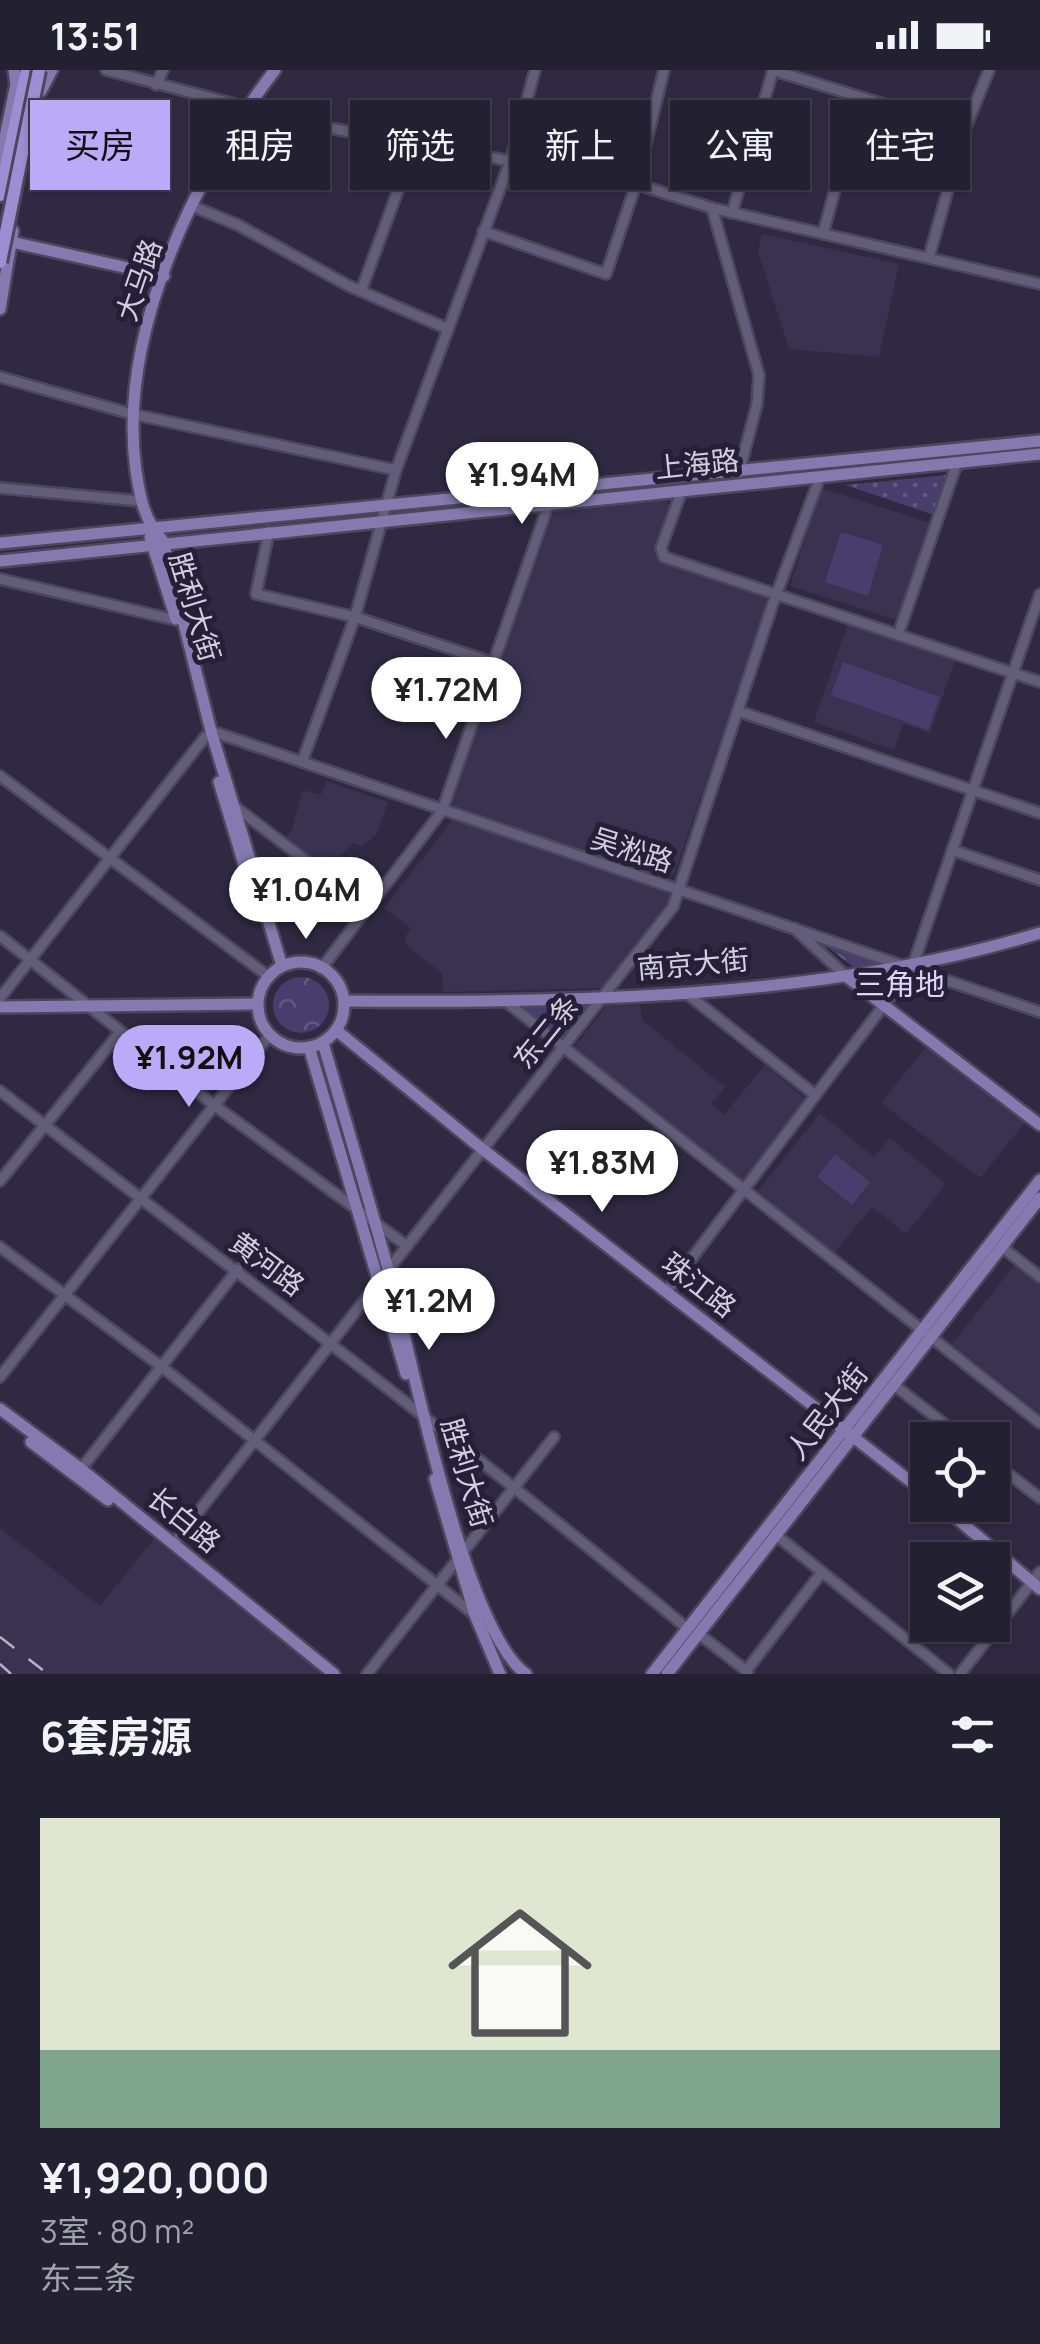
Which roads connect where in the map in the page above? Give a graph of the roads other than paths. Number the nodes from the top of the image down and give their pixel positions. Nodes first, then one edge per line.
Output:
1 (14, 70) edge
2 (26, 70) edge
3 (40, 70) edge
4 (52, 70) edge
5 (106, 70) edge
6 (163, 70) edge
7 (276, 70) edge
8 (535, 70) edge
9 (664, 70) edge
10 (772, 70) edge
11 (989, 70) edge
12 (16, 84) junction
13 (156, 85) junction
14 (41, 91) junction
15 (214, 100) edge
16 (254, 100) edge
17 (527, 100) edge
18 (858, 100) edge
19 (970, 116) edge
20 (650, 127) edge
21 (0, 161) edge
22 (510, 162) edge
23 (650, 188) edge
24 (199, 190) edge
25 (398, 190) edge
26 (634, 190) edge
27 (834, 190) edge
28 (948, 190) edge
29 (0, 195) edge
30 (192, 206) junction
31 (712, 208) junction
32 (732, 213) junction
33 (0, 230) edge
34 (483, 231) junction
35 (822, 234) junction
36 (5, 241) edge
37 (930, 257) junction
38 (0, 262) edge
39 (164, 276) junction
40 (1040, 284) edge
41 (361, 291) junction
42 (0, 309) edge
43 (448, 328) junction
44 (0, 378) edge
45 (132, 414) junction
46 (1040, 441) edge
47 (1040, 454) edge
48 (957, 462) junction
49 (396, 470) junction
50 (739, 472) junction
51 (820, 477) junction
52 (0, 488) edge
53 (682, 490) junction
54 (140, 501) junction
55 (388, 503) junction
56 (549, 504) junction
57 (384, 518) junction
58 (151, 528) junction
59 (269, 530) junction
60 (156, 542) junction
61 (0, 543) edge
62 (0, 561) edge
63 (0, 580) edge
64 (1040, 594) edge
65 (778, 596) junction
66 (355, 617) junction
67 (176, 620) junction
68 (898, 635) junction
69 (494, 663) junction
70 (1012, 672) junction
71 (1040, 682) edge
72 (738, 710) junction
73 (208, 734) junction
74 (302, 762) junction
75 (0, 776) edge
76 (974, 789) junction
77 (234, 806) junction
78 (442, 811) junction
79 (1040, 813) edge
80 (952, 850) junction
81 (108, 860) junction
82 (1040, 880) edge
83 (677, 888) junction
84 (367, 907) junction
85 (792, 926) junction
86 (1040, 933) edge
87 (0, 936) edge
88 (30, 960) junction
89 (912, 968) junction
90 (322, 969) junction
91 (276, 970) junction
92 (847, 977) junction
93 (683, 990) junction
94 (603, 997) junction
95 (0, 998) edge
96 (504, 1000) junction
97 (344, 1001) junction
98 (257, 1004) junction
99 (0, 1006) edge
100 (89, 1006) junction
101 (885, 1006) junction
102 (1040, 1012) edge
103 (336, 1030) junction
104 (120, 1032) junction
105 (269, 1036) junction
106 (323, 1043) junction
107 (564, 1047) junction
108 (309, 1048) junction
109 (0, 1092) edge
110 (814, 1094) junction
111 (214, 1105) junction
112 (44, 1125) junction
113 (1040, 1125) edge
114 (481, 1148) junction
115 (1040, 1180) edge
116 (0, 1181) edge
117 (747, 1190) junction
118 (1040, 1198) edge
119 (139, 1200) junction
120 (356, 1206) junction
121 (373, 1219) junction
122 (407, 1246) junction
123 (0, 1247) edge
124 (1002, 1247) junction
125 (238, 1269) junction
126 (388, 1270) junction
127 (1040, 1277) edge
128 (380, 1282) junction
129 (667, 1291) junction
130 (62, 1296) junction
131 (926, 1334) junction
132 (332, 1342) junction
133 (162, 1366) junction
134 (0, 1377) edge
135 (894, 1385) junction
136 (0, 1409) edge
137 (0, 1418) edge
138 (422, 1419) junction
139 (942, 1422) edge
140 (1040, 1423) edge
141 (848, 1433) junction
142 (554, 1437) dead end
143 (254, 1439) junction
144 (82, 1469) junction
145 (1010, 1476) edge
146 (910, 1481) edge
147 (515, 1486) junction
148 (1040, 1498) edge
149 (962, 1522) edge
150 (776, 1535) junction
151 (174, 1544) junction
152 (460, 1554) junction
153 (822, 1572) junction
154 (1037, 1581) edge
155 (436, 1585) junction
156 (475, 1615) junction
157 (693, 1632) junction
158 (748, 1672) edge
159 (331, 1674) edge
160 (367, 1674) edge
161 (500, 1674) edge
162 (526, 1674) edge
163 (652, 1674) edge
164 (667, 1674) edge
165 (949, 1674) edge
166 (960, 1674) edge

1 - 12 main road
2 - 12 main road
2 - 29 highway
3 - 14 main road
3 - 38 highway, bridge
4 - 14 main road
5 - 13 street
6 - 13 street
7 - 16 main road, 大马路
8 - 17 street
9 - 20 street
10 - 18 street
10 - 32 street
11 - 19 street
12 - 21 main road
13 - 15 street
14 - 36 main road
22 - 34 street
23 - 31 street
24 - 30 main road, 大马路
25 - 41 street
26 - 34 street
27 - 35 street
28 - 37 street
30 - 39 main road, 大马路
30 - 41 street
31 - 32 street
31 - 50 street
32 - 35 street
33 - 36 main road
34 - 43 street
35 - 37 street
36 - 39 main road
36 - 42 main road
37 - 40 street
39 - 45 main road, 大马路
41 - 43 street
43 - 49 street
44 - 45 street
45 - 49 street
45 - 54 main road, 大马路
46 - 50 main road, 上海路
47 - 48 main road, 上海路
48 - 51 main road, 上海路
48 - 68 street
49 - 55 street
50 - 55 main road, 上海路
51 - 53 main road, 上海路
51 - 65 street, 东二条
52 - 54 street
53 - 56 main road, 上海路
53 - 65 street
54 - 58 main road, 大马路
55 - 57 street
55 - 58 main road, 上海路
56 - 57 main road, 上海路
56 - 69 street
57 - 59 main road, 上海路
57 - 66 street
58 - 60 main road, 胜利大街
58 - 61 main road, 上海路
59 - 60 main road, 上海路
59 - 66 street
60 - 62 main road, 上海路
60 - 67 main road, 胜利大街
60 - 73 main road, 胜利大街
63 - 67 street
64 - 70 street
65 - 68 street
65 - 72 street, 东二条
66 - 69 street
66 - 74 street
67 - 73 main road, 胜利大街
68 - 70 street
69 - 78 street
70 - 71 street
70 - 76 street
72 - 76 street
72 - 83 street, 东二条
73 - 74 street, 吴淞路
73 - 77 main road, 胜利大街
73 - 81 street
73 - 91 main road, 胜利大街
74 - 78 street, 吴淞路
75 - 81 street
76 - 79 street
76 - 80 street
77 - 84 street
77 - 91 main road, 胜利大街
78 - 83 street, 吴淞路
78 - 84 street
80 - 82 street
80 - 89 street
81 - 88 street
81 - 91 street
83 - 85 street, 吴淞路
83 - 94 street, 东二条
84 - 90 street
85 - 89 street, 吴淞路
85 - 92 street
86 - 89 main road, 南京大街
87 - 88 street
88 - 95 street
88 - 100 street
89 - 92 main road, 南京大街
89 - 101 street
89 - 102 street, 吴淞路
90 - 91 main road
90 - 97 main road
91 - 98 main road
92 - 93 main road, 南京大街
92 - 101 main road
93 - 94 main road, 南京大街
93 - 110 street
94 - 96 main road, 南京大街
94 - 107 street, 东二条
96 - 97 main road, 南京大街
96 - 107 street
97 - 103 main road
98 - 100 main road
98 - 105 main road
99 - 100 main road
100 - 104 street
101 - 110 street
101 - 113 main road
103 - 106 main road
103 - 114 main road, 珠江路
104 - 111 street
104 - 112 street
105 - 108 main road
105 - 111 street
106 - 108 main road
106 - 121 main road, 胜利大街
107 - 114 street, 东二条
107 - 117 street
108 - 120 main road, 胜利大街
109 - 112 street, 黄河路
110 - 117 street
111 - 119 street
111 - 120 street
112 - 116 street
112 - 119 street, 黄河路
114 - 122 street, 东二条
114 - 129 main road, 珠江路
115 - 131 main road, 人民大街
117 - 129 street
117 - 131 street
118 - 124 main road, 人民大街
119 - 125 street, 黄河路
119 - 130 street
120 - 121 street
120 - 128 main road, 胜利大街
121 - 122 street
121 - 126 main road, 胜利大街
122 - 126 street, 东二条
123 - 130 street
124 - 127 street
124 - 131 main road, 人民大街
125 - 132 street, 黄河路
125 - 133 street
126 - 128 street, 东二条
126 - 138 main road, 胜利大街
128 - 132 street, 东二条
128 - 138 main road, 胜利大街
129 - 141 main road, 珠江路
130 - 133 street
130 - 134 street
131 - 135 main road, 人民大街
131 - 140 street
131 - 141 main road, 人民大街
132 - 138 street, 黄河路
132 - 143 street, 东二条
133 - 143 street
133 - 144 street
135 - 139 street
135 - 141 main road, 人民大街
136 - 144 main road, 长白路
137 - 159 main road, 长白路
138 - 147 street, 黄河路
138 - 152 main road, 胜利大街
141 - 146 main road, 珠江路
141 - 150 main road, 人民大街
141 - 157 main road, 人民大街
142 - 147 street
143 - 151 street, 东二条
143 - 155 street
144 - 151 main road, 长白路
145 - 148 street
147 - 152 street
147 - 157 street, 黄河路
149 - 154 main road
150 - 153 street
150 - 157 main road, 人民大街
151 - 159 main road, 长白路
152 - 155 street
152 - 156 main road, 胜利大街
152 - 162 main road, 胜利大街
153 - 158 street
153 - 165 street
154 - 166 street
155 - 156 street
155 - 160 street
156 - 161 main road, 胜利大街
157 - 158 street, 黄河路
157 - 163 main road, 人民大街
157 - 164 main road, 人民大街

